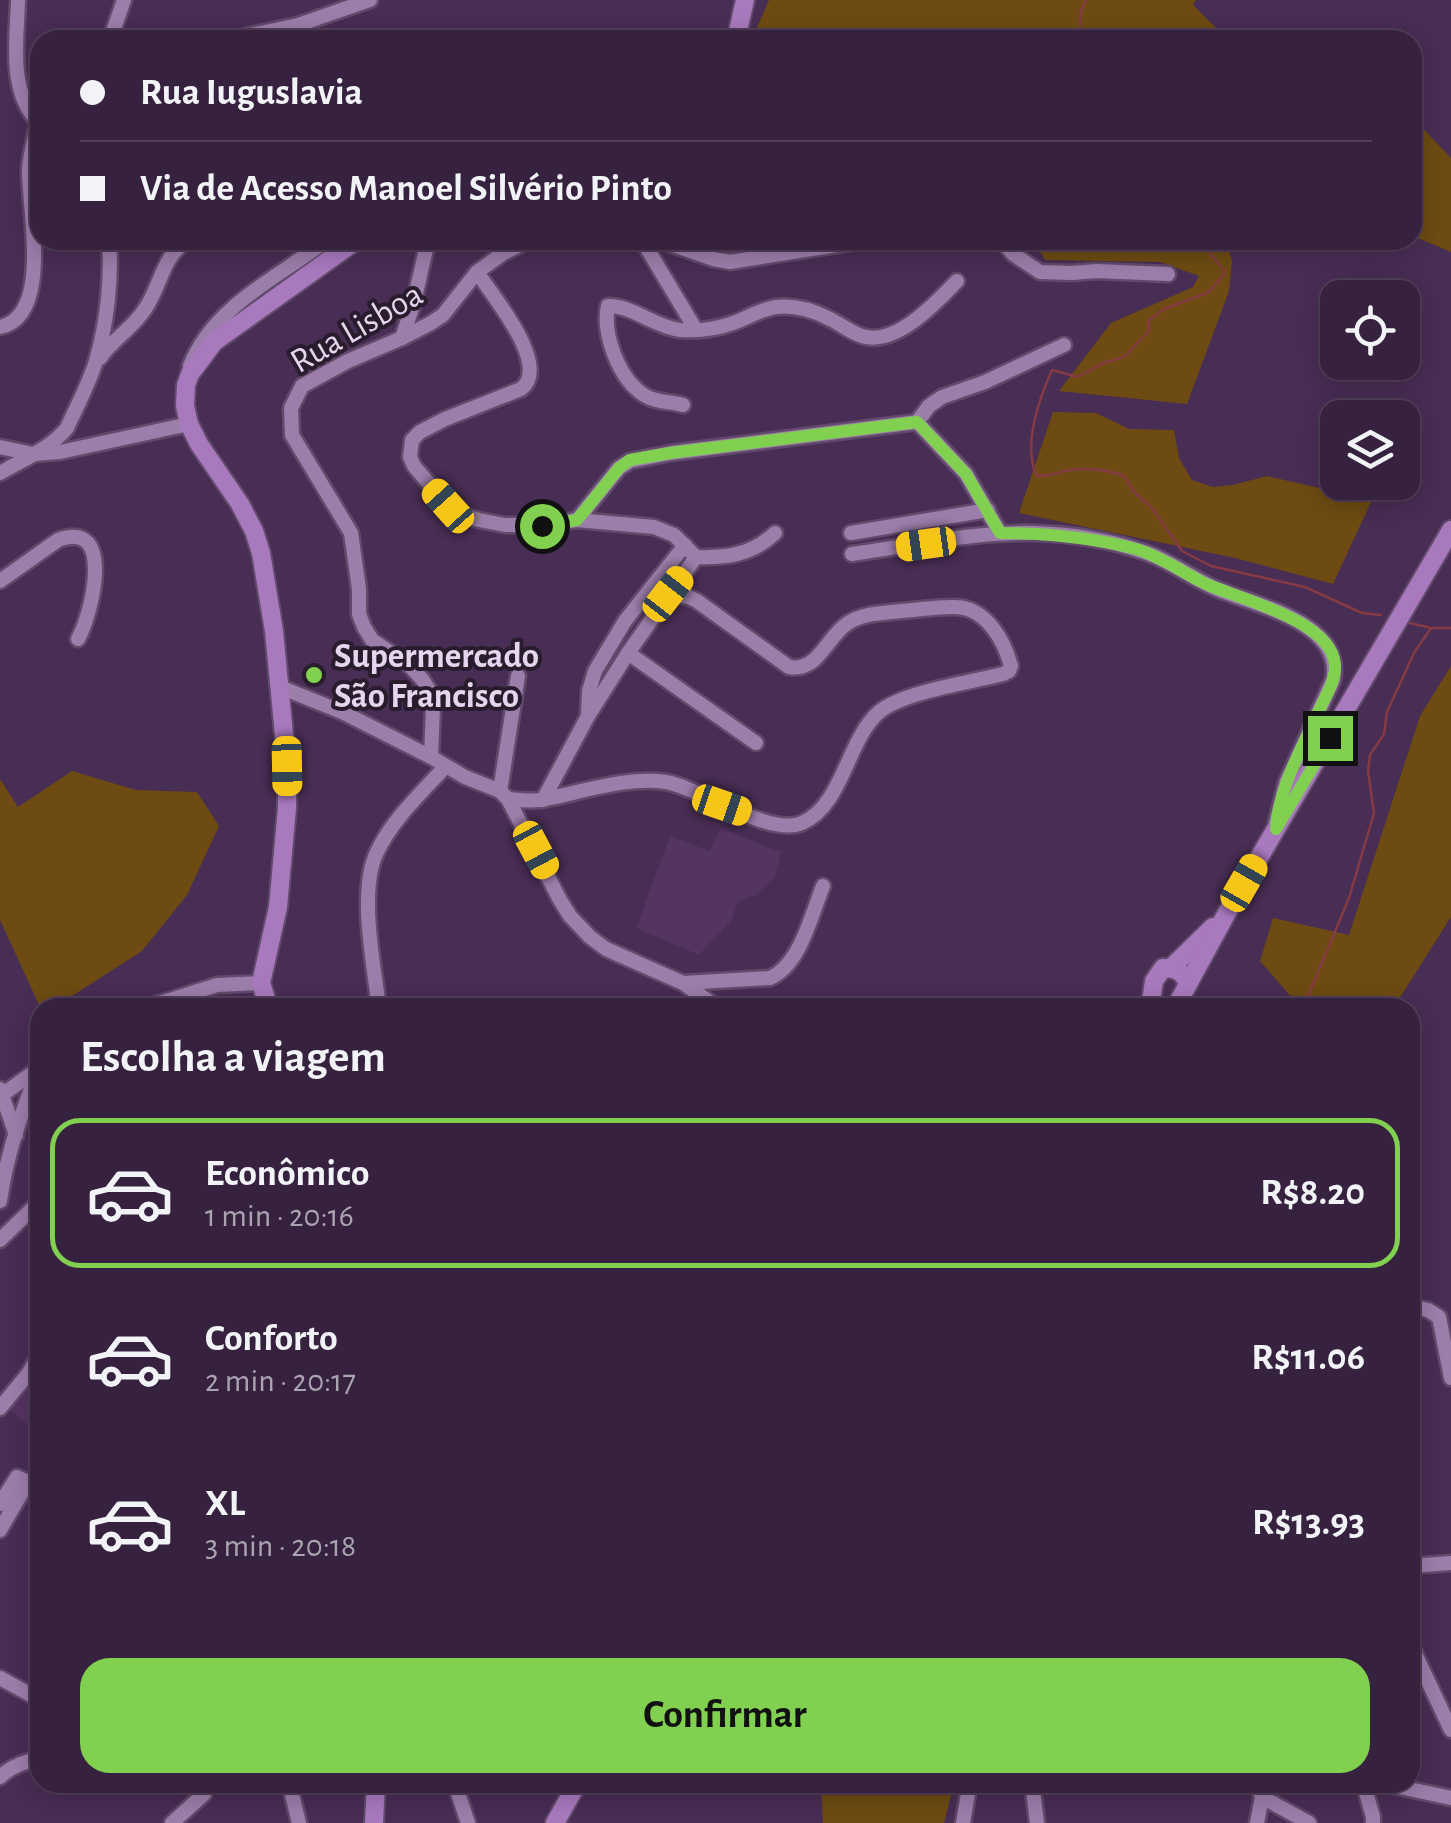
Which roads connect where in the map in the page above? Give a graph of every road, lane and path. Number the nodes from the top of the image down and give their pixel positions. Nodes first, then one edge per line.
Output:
1 (18, 0) edge
2 (124, 0) edge
3 (370, 0) edge
4 (745, 0) edge
5 (114, 30) edge
6 (274, 30) edge
7 (738, 30) edge
8 (30, 110) edge
9 (30, 162) edge
10 (30, 190) edge
11 (32, 250) edge
12 (109, 250) edge
13 (175, 250) edge
14 (313, 250) edge
15 (342, 250) edge
16 (426, 250) edge
17 (510, 250) edge
18 (648, 250) edge
19 (688, 250) edge
20 (806, 250) edge
21 (1009, 250) edge
22 (476, 272) junction
23 (1168, 274) dead end
24 (956, 281) dead end
25 (414, 302) junction
26 (431, 323) junction
27 (0, 327) edge
28 (696, 330) junction
29 (402, 338) junction
30 (1064, 345) dead end
31 (95, 365) junction
32 (188, 379) junction
33 (684, 405) dead end
34 (917, 422) junction
35 (189, 424) junction
36 (0, 446) edge
37 (33, 454) junction
38 (0, 473) edge
39 (988, 510) junction
40 (577, 520) junction
41 (1451, 530) edge
42 (851, 533) dead end
43 (1000, 533) junction
44 (776, 534) dead end
45 (685, 544) junction
46 (852, 554) dead end
47 (696, 558) junction
48 (0, 581) edge
49 (668, 594) junction
50 (78, 638) dead end
51 (628, 653) junction
52 (518, 676) dead end
53 (280, 687) junction
54 (588, 716) junction
55 (756, 743) dead end
56 (431, 757) junction
57 (445, 767) junction
58 (504, 795) junction
59 (543, 800) junction
60 (1276, 829) junction
61 (823, 886) dead end
62 (1225, 917) junction
63 (1172, 968) junction
64 (261, 983) junction
65 (683, 983) junction
66 (1188, 984) junction
67 (176, 998) edge
68 (266, 998) edge
69 (378, 998) edge
70 (704, 998) edge
71 (1152, 998) edge
72 (1180, 998) edge
73 (30, 1074) edge
74 (1, 1092) edge
75 (30, 1095) edge
76 (16, 1136) junction
77 (1, 1184) edge
78 (0, 1201) edge
79 (30, 1211) edge
80 (0, 1240) edge
81 (1420, 1309) edge
82 (30, 1371) edge
83 (1451, 1378) edge
84 (0, 1408) edge
85 (28, 1481) edge
86 (0, 1504) edge
87 (0, 1530) edge
88 (1451, 1563) edge
89 (1420, 1565) edge
90 (1420, 1663) edge
91 (0, 1678) edge
92 (30, 1694) edge
93 (1451, 1730) edge
94 (30, 1761) edge
95 (0, 1777) edge
96 (1420, 1791) edge
97 (204, 1793) edge
98 (291, 1793) edge
99 (375, 1793) edge
100 (458, 1793) edge
101 (560, 1793) edge
102 (572, 1793) edge
103 (968, 1793) edge
104 (1033, 1793) edge
105 (1259, 1793) edge
106 (1264, 1793) edge
107 (1365, 1793) edge
108 (1451, 1798) edge
109 (172, 1823) edge
110 (298, 1823) edge
111 (374, 1823) edge
112 (468, 1823) edge
113 (544, 1823) edge
114 (555, 1823) edge
115 (962, 1823) edge
116 (1036, 1823) edge
117 (1256, 1823) edge
118 (1309, 1823) edge
119 (1372, 1823) edge

1 - 8 street
2 - 5 street
3 - 6 street
4 - 7 main road
9 - 10 street
11 - 27 street
12 - 31 street
13 - 31 street
14 - 32 street
15 - 32 main road
16 - 25 street
17 - 22 street, Rua Lisboa
18 - 28 street
19 - 20 street
21 - 23 street
22 - 26 street, Rua Lisboa
22 - 40 street
24 - 28 street
25 - 26 street
25 - 29 street
26 - 29 street, Rua Lisboa
28 - 33 street
29 - 56 street, Rua Lisboa
30 - 34 street
31 - 37 street
32 - 35 main road
34 - 39 street
34 - 40 street
35 - 37 street
35 - 53 main road
36 - 37 street
37 - 38 street
39 - 42 street
39 - 43 street
40 - 45 street
41 - 60 main road
43 - 46 street
43 - 60 street
44 - 47 street
45 - 47 street
45 - 54 street
47 - 49 street
48 - 50 street
49 - 51 street
49 - 59 street
51 - 54 street
51 - 55 street
52 - 58 street
53 - 56 street
53 - 64 main road
54 - 59 street
56 - 57 street
57 - 58 street
57 - 69 street
58 - 59 street
58 - 65 street
60 - 62 main road
61 - 65 street
62 - 63 main road
62 - 66 main road
63 - 66 main road
63 - 71 main road
64 - 67 street
64 - 68 main road
65 - 70 street
66 - 72 main road
73 - 74 street
74 - 76 street
75 - 76 street
76 - 77 street
77 - 78 street
79 - 80 street
81 - 83 street
82 - 84 street
85 - 86 street
85 - 87 street
88 - 89 street
90 - 93 street
91 - 92 street
94 - 95 street
96 - 108 street
97 - 109 street
98 - 110 street
99 - 111 main road
100 - 112 street
101 - 113 main road
102 - 114 main road
103 - 115 street
104 - 116 street
105 - 117 street
106 - 118 street
107 - 119 street

